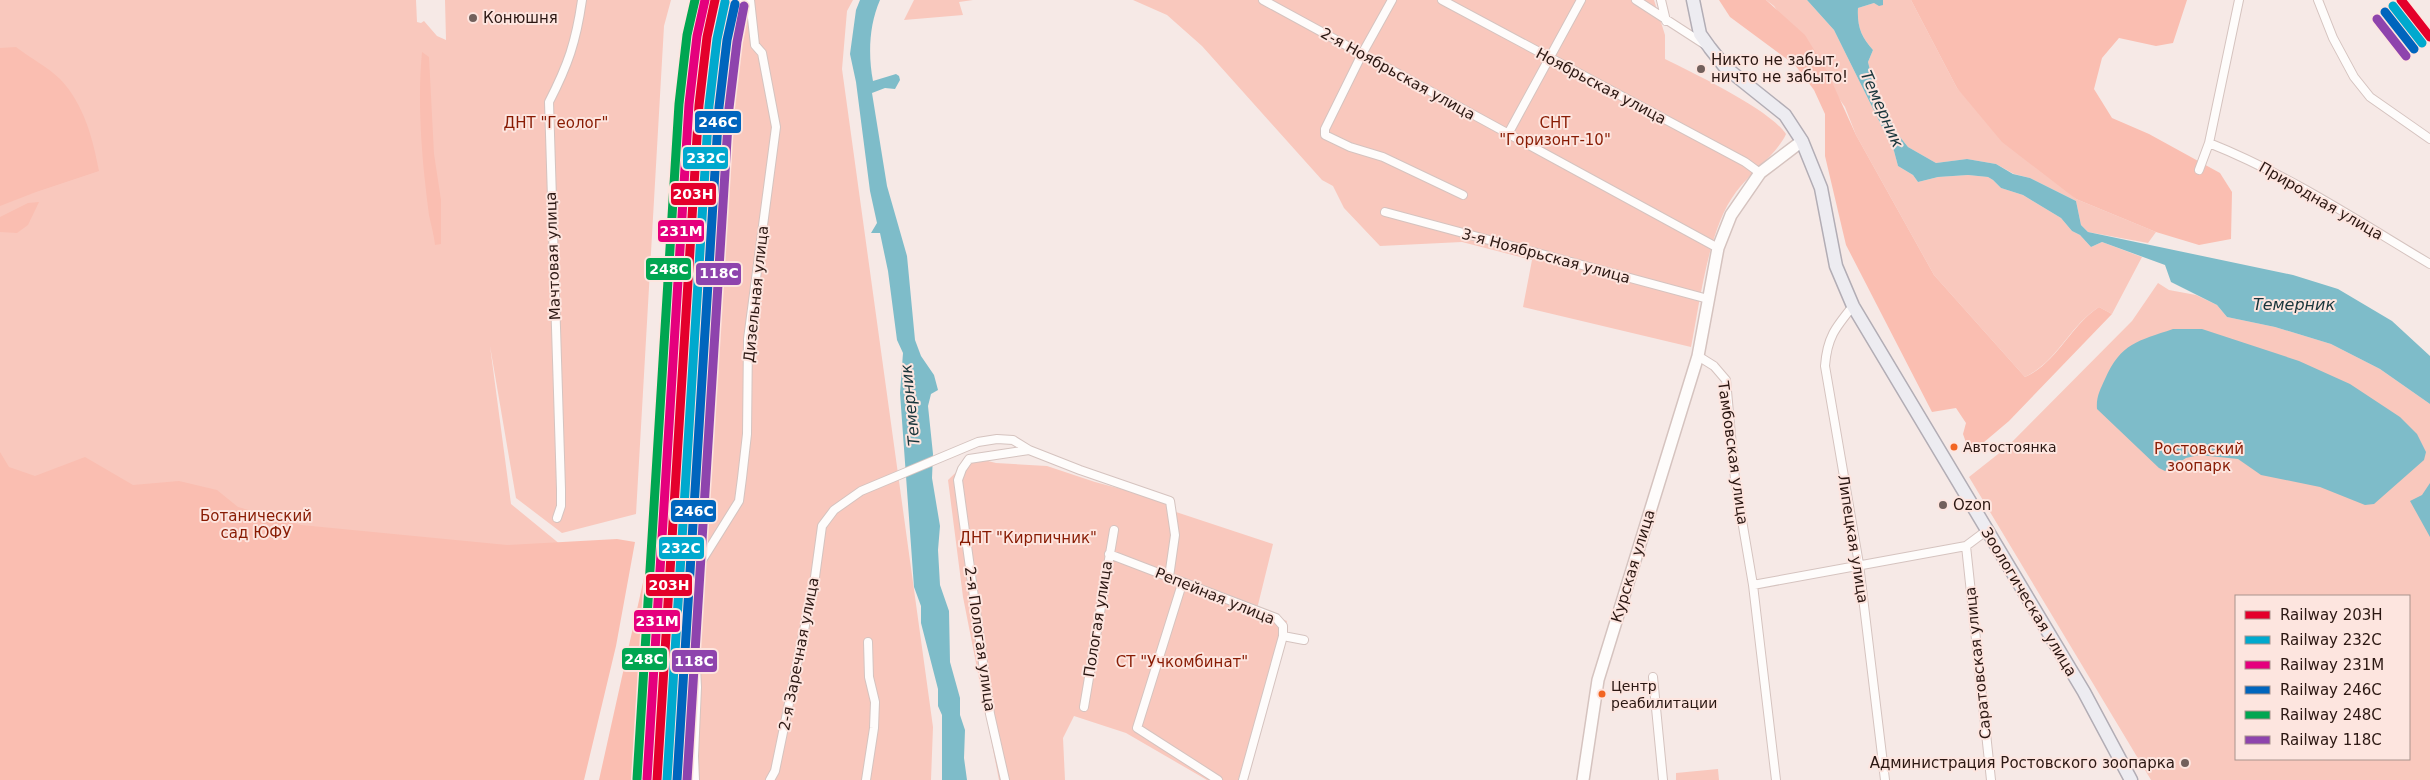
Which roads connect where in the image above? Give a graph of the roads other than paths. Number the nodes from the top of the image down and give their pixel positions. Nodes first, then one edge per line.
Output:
1 (582, 0) edge
2 (744, 0) edge
3 (750, 0) edge
4 (1263, 0) edge
5 (1392, 0) edge
6 (1442, 0) edge
7 (1581, 0) edge
8 (1636, 0) edge
9 (1661, 0) edge
10 (1694, 0) edge
11 (2239, 0) edge
12 (2318, 0) edge
13 (1666, 21) junction
14 (1710, 48) junction
15 (1362, 54) junction
16 (1549, 58) junction
17 (1508, 134) junction
18 (2430, 139) edge
19 (1802, 141) junction
20 (2209, 143) junction
21 (2199, 170) dead end
22 (1760, 173) junction
23 (1464, 195) dead end
24 (1384, 212) dead end
25 (1718, 248) junction
26 (2430, 264) edge
27 (1708, 299) junction
28 (1853, 306) junction
29 (1698, 356) junction
30 (1029, 450) junction
31 (558, 518) dead end
32 (1114, 530) dead end
33 (1986, 531) junction
34 (1966, 546) junction
35 (1108, 554) junction
36 (1859, 564) junction
37 (1169, 577) junction
38 (691, 579) junction
39 (1182, 584) junction
40 (1753, 585) junction
41 (1283, 636) junction
42 (1304, 640) dead end
43 (868, 642) dead end
44 (1653, 677) dead end
45 (1084, 707) dead end
46 (695, 780) edge
47 (770, 780) edge
48 (866, 780) edge
49 (1004, 780) edge
50 (1218, 780) edge
51 (1244, 780) edge
52 (1582, 780) edge
53 (1663, 780) edge
54 (1776, 780) edge
55 (1885, 780) edge
56 (1991, 780) edge
57 (2131, 780) edge

1 - 31 street, Мачтовая улица
2 - 38 street
3 - 38 street, Дизельная улица
4 - 15 street, 2-я Ноябрьская улица
5 - 15 street
6 - 16 street, Ноябрьская улица
7 - 16 street
8 - 13 street
9 - 13 street
10 - 14 main road, Зоологическая улица
11 - 20 street
12 - 18 street
13 - 14 street
14 - 19 main road, Зоологическая улица
15 - 17 street, 2-я Ноябрьская улица
15 - 23 street
16 - 17 street
16 - 22 street, Ноябрьская улица
17 - 25 street, 2-я Ноябрьская улица
19 - 22 street
19 - 28 main road, Зоологическая улица
20 - 21 street
20 - 26 street, Природная улица
22 - 25 street
24 - 27 street, 3-я Ноябрьская улица
25 - 27 street
27 - 29 street
28 - 33 main road, Зоологическая улица
28 - 36 street, Липецкая улица
29 - 40 street, Тамбовская улица
29 - 52 street, Курская улица
30 - 37 street, 2-я Пологая улица
30 - 47 street, 2-я Заречная улица
30 - 49 street, 2-я Пологая улица
32 - 35 street, Пологая улица
33 - 34 street
33 - 57 main road, Зоологическая улица
34 - 36 street
34 - 56 street, Саратовская улица
35 - 37 street, Репейная улица
35 - 45 street, Пологая улица
36 - 40 street
36 - 55 street, Липецкая улица
37 - 39 street, Репейная улица
38 - 46 street
39 - 41 street, Репейная улица
39 - 50 street
40 - 54 street, Тамбовская улица
41 - 42 street
41 - 51 street, Репейная улица
43 - 48 street
44 - 53 street

